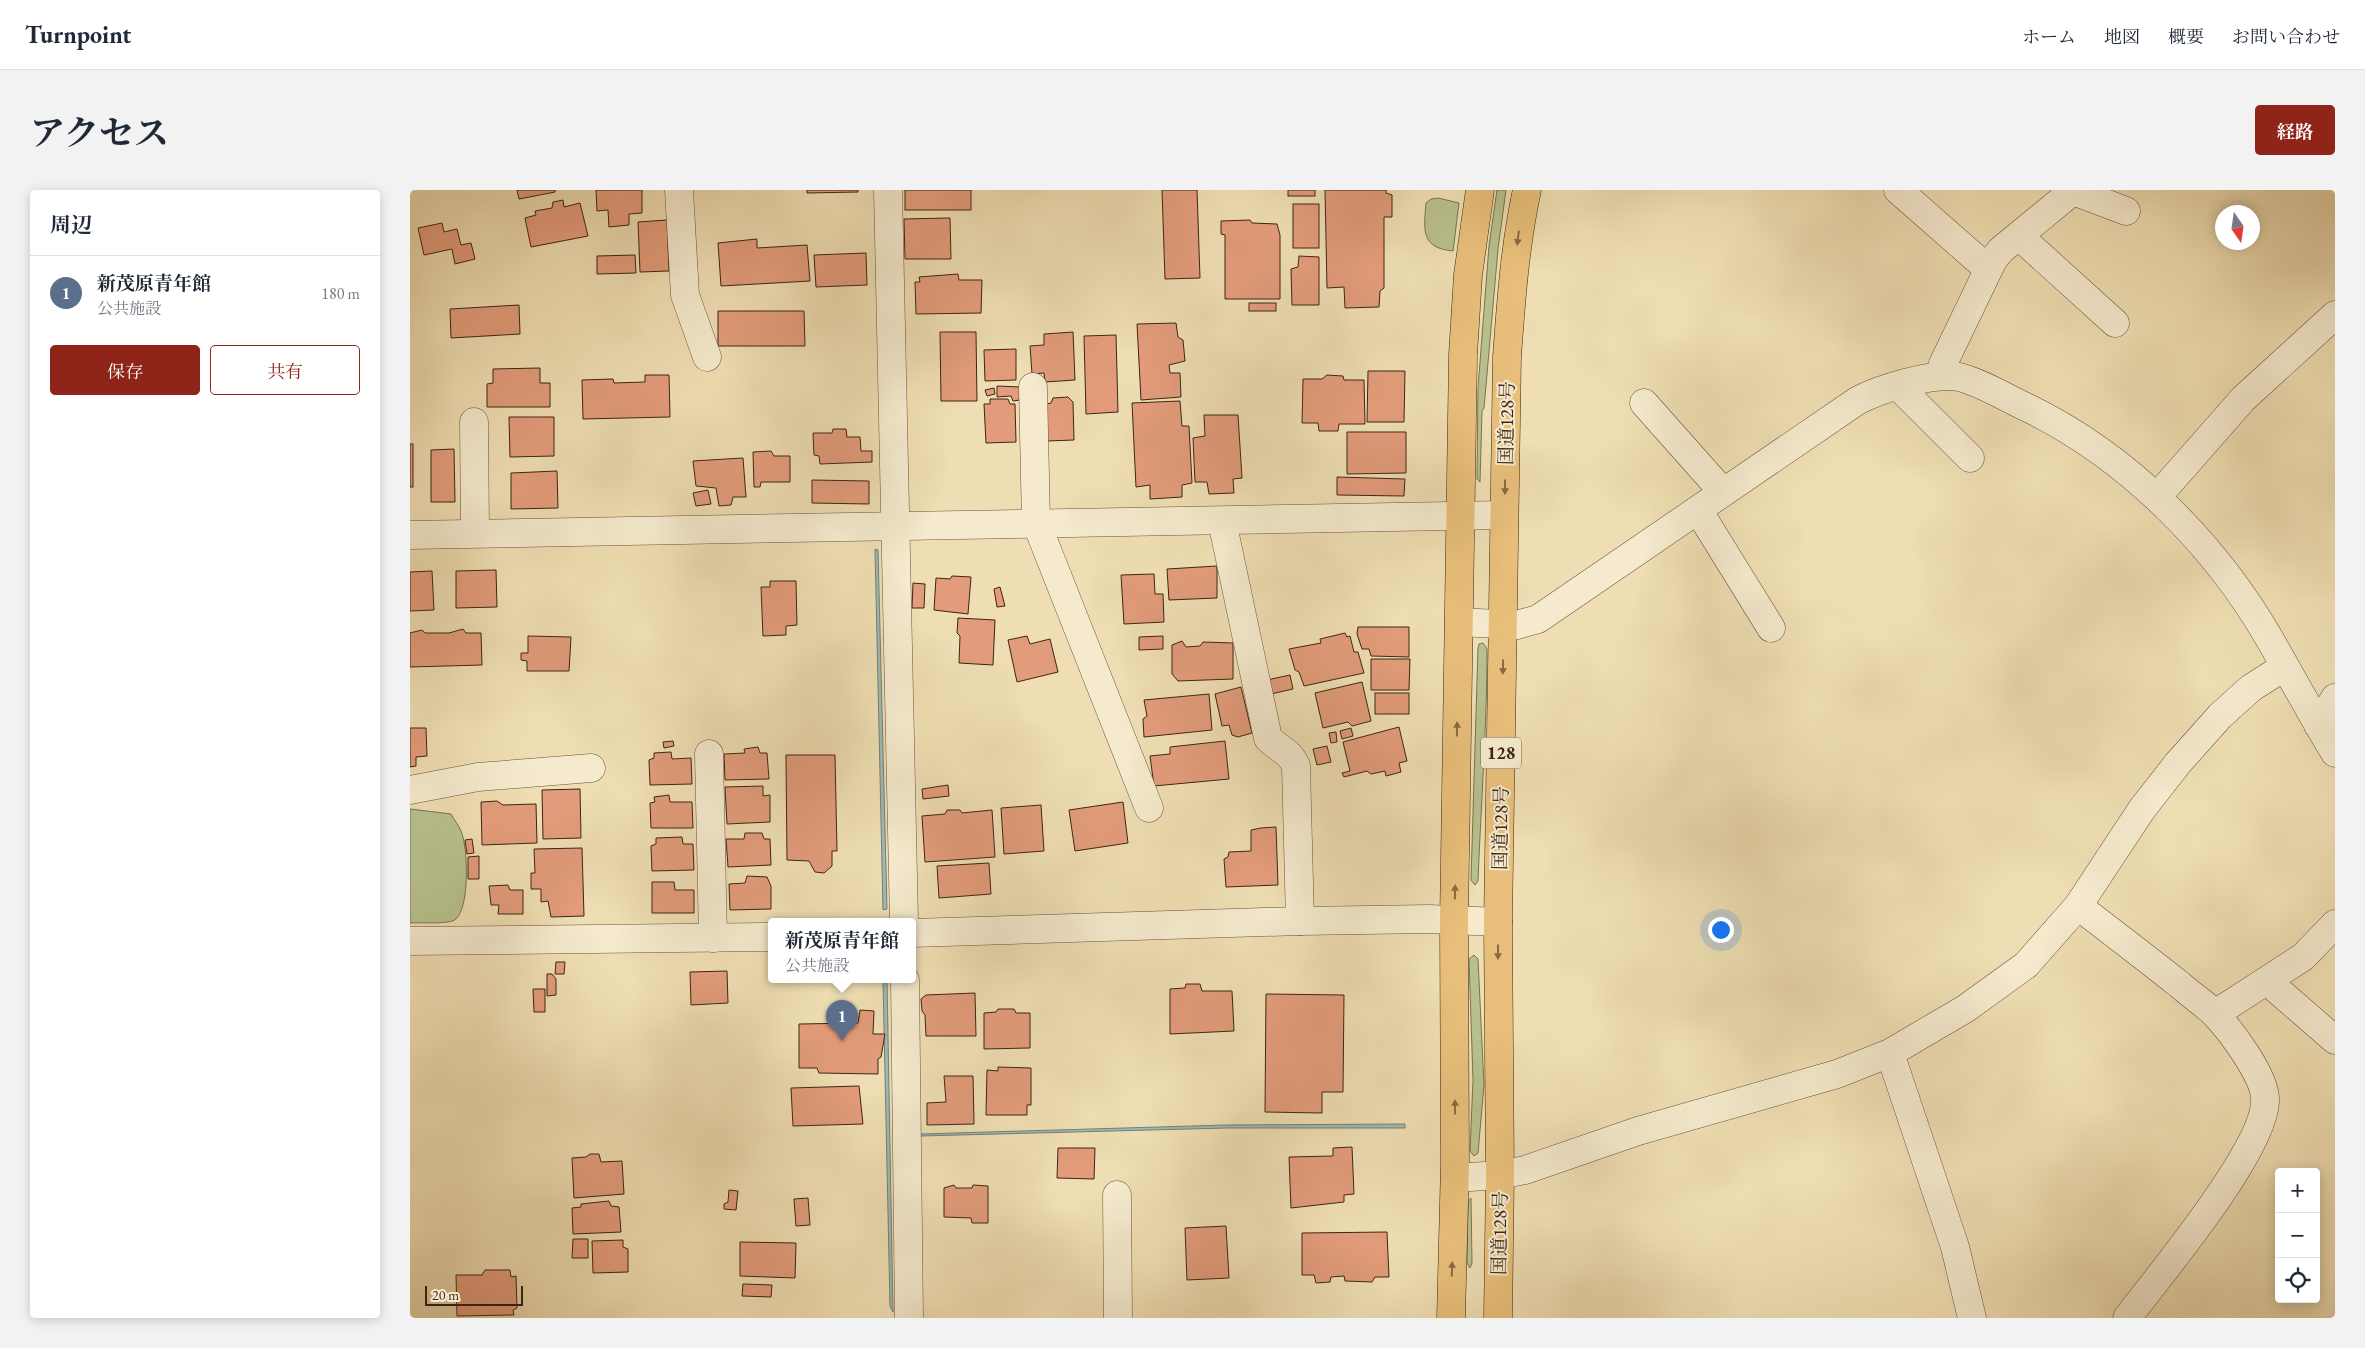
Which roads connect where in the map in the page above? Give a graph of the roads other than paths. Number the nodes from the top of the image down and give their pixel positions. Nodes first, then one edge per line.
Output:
1 (679, 190) edge
2 (888, 190) edge
3 (1480, 190) edge
4 (1527, 190) edge
5 (1898, 190) edge
6 (2074, 191) edge
7 (2126, 211) dead end
8 (2019, 236) junction
9 (1988, 269) junction
10 (2335, 315) edge
11 (2115, 323) dead end
12 (708, 358) dead end
13 (1940, 376) junction
14 (1898, 386) junction
15 (1033, 387) dead end
16 (1644, 403) dead end
17 (474, 422) dead end
18 (1970, 458) dead end
19 (1723, 492) junction
20 (2156, 497) junction
21 (1698, 510) junction
22 (1461, 515) junction
23 (1504, 515) junction
24 (1222, 521) junction
25 (1036, 522) junction
26 (896, 526) junction
27 (475, 533) junction
28 (410, 535) edge
29 (1459, 622) junction
30 (1504, 624) junction
31 (1771, 628) dead end
32 (2284, 667) junction
33 (2335, 698) edge
34 (2318, 725) junction
35 (2335, 753) edge
36 (709, 754) dead end
37 (591, 768) dead end
38 (410, 790) edge
39 (1149, 808) dead end
40 (2078, 906) junction
41 (904, 918) edge
42 (1454, 920) junction
43 (1300, 921) junction
44 (1498, 922) junction
45 (2335, 924) edge
46 (916, 933) edge
47 (768, 937) edge
48 (713, 938) junction
49 (410, 941) edge
50 (2267, 981) junction
51 (905, 983) edge
52 (2215, 1014) junction
53 (2335, 1040) edge
54 (1890, 1053) junction
55 (1500, 1175) junction
56 (1455, 1178) junction
57 (1117, 1195) dead end
58 (909, 1318) edge
59 (1118, 1318) edge
60 (1451, 1318) edge
61 (1498, 1318) edge
62 (1972, 1318) edge
63 (2127, 1318) edge

1 - 12 street
2 - 26 street
3 - 22 highway, 128
4 -> 23 highway, 国道128号 / 128
5 - 9 street
6 - 7 street
6 - 8 street
8 - 9 street
8 - 11 street
9 - 13 street
10 - 20 street
13 - 14 street
13 - 20 street
14 - 18 street
14 - 19 street
15 - 25 street
16 - 19 street
17 - 27 street
19 - 21 street
20 - 32 street
21 - 30 street
21 - 31 street
22 - 23 street
22 - 24 street
22 - 29 highway, 128
23 - 30 highway, 国道128号 / 128
24 - 25 street
24 - 43 street
25 - 26 street
25 - 39 street
26 - 27 street
26 - 41 street
27 - 28 street
29 - 30 street
42 -> 29 highway, 128
30 -> 44 highway, 国道128号 / 128
32 - 34 street
32 - 40 street
33 - 34 street
34 - 35 street
36 - 48 street
37 - 38 street
40 - 52 street
40 - 54 street
42 - 43 street
42 - 44 street
56 -> 42 highway, 128
43 - 46 street
44 -> 55 highway, 国道128号 / 128
45 - 50 street
47 - 48 street
48 - 49 street
50 - 52 street
50 - 53 street
51 - 58 street
52 - 63 street
54 - 55 street
54 - 62 street
55 - 56 street
55 - 61 highway, 国道128号 / 128
60 -> 56 highway, 128
57 - 59 street

